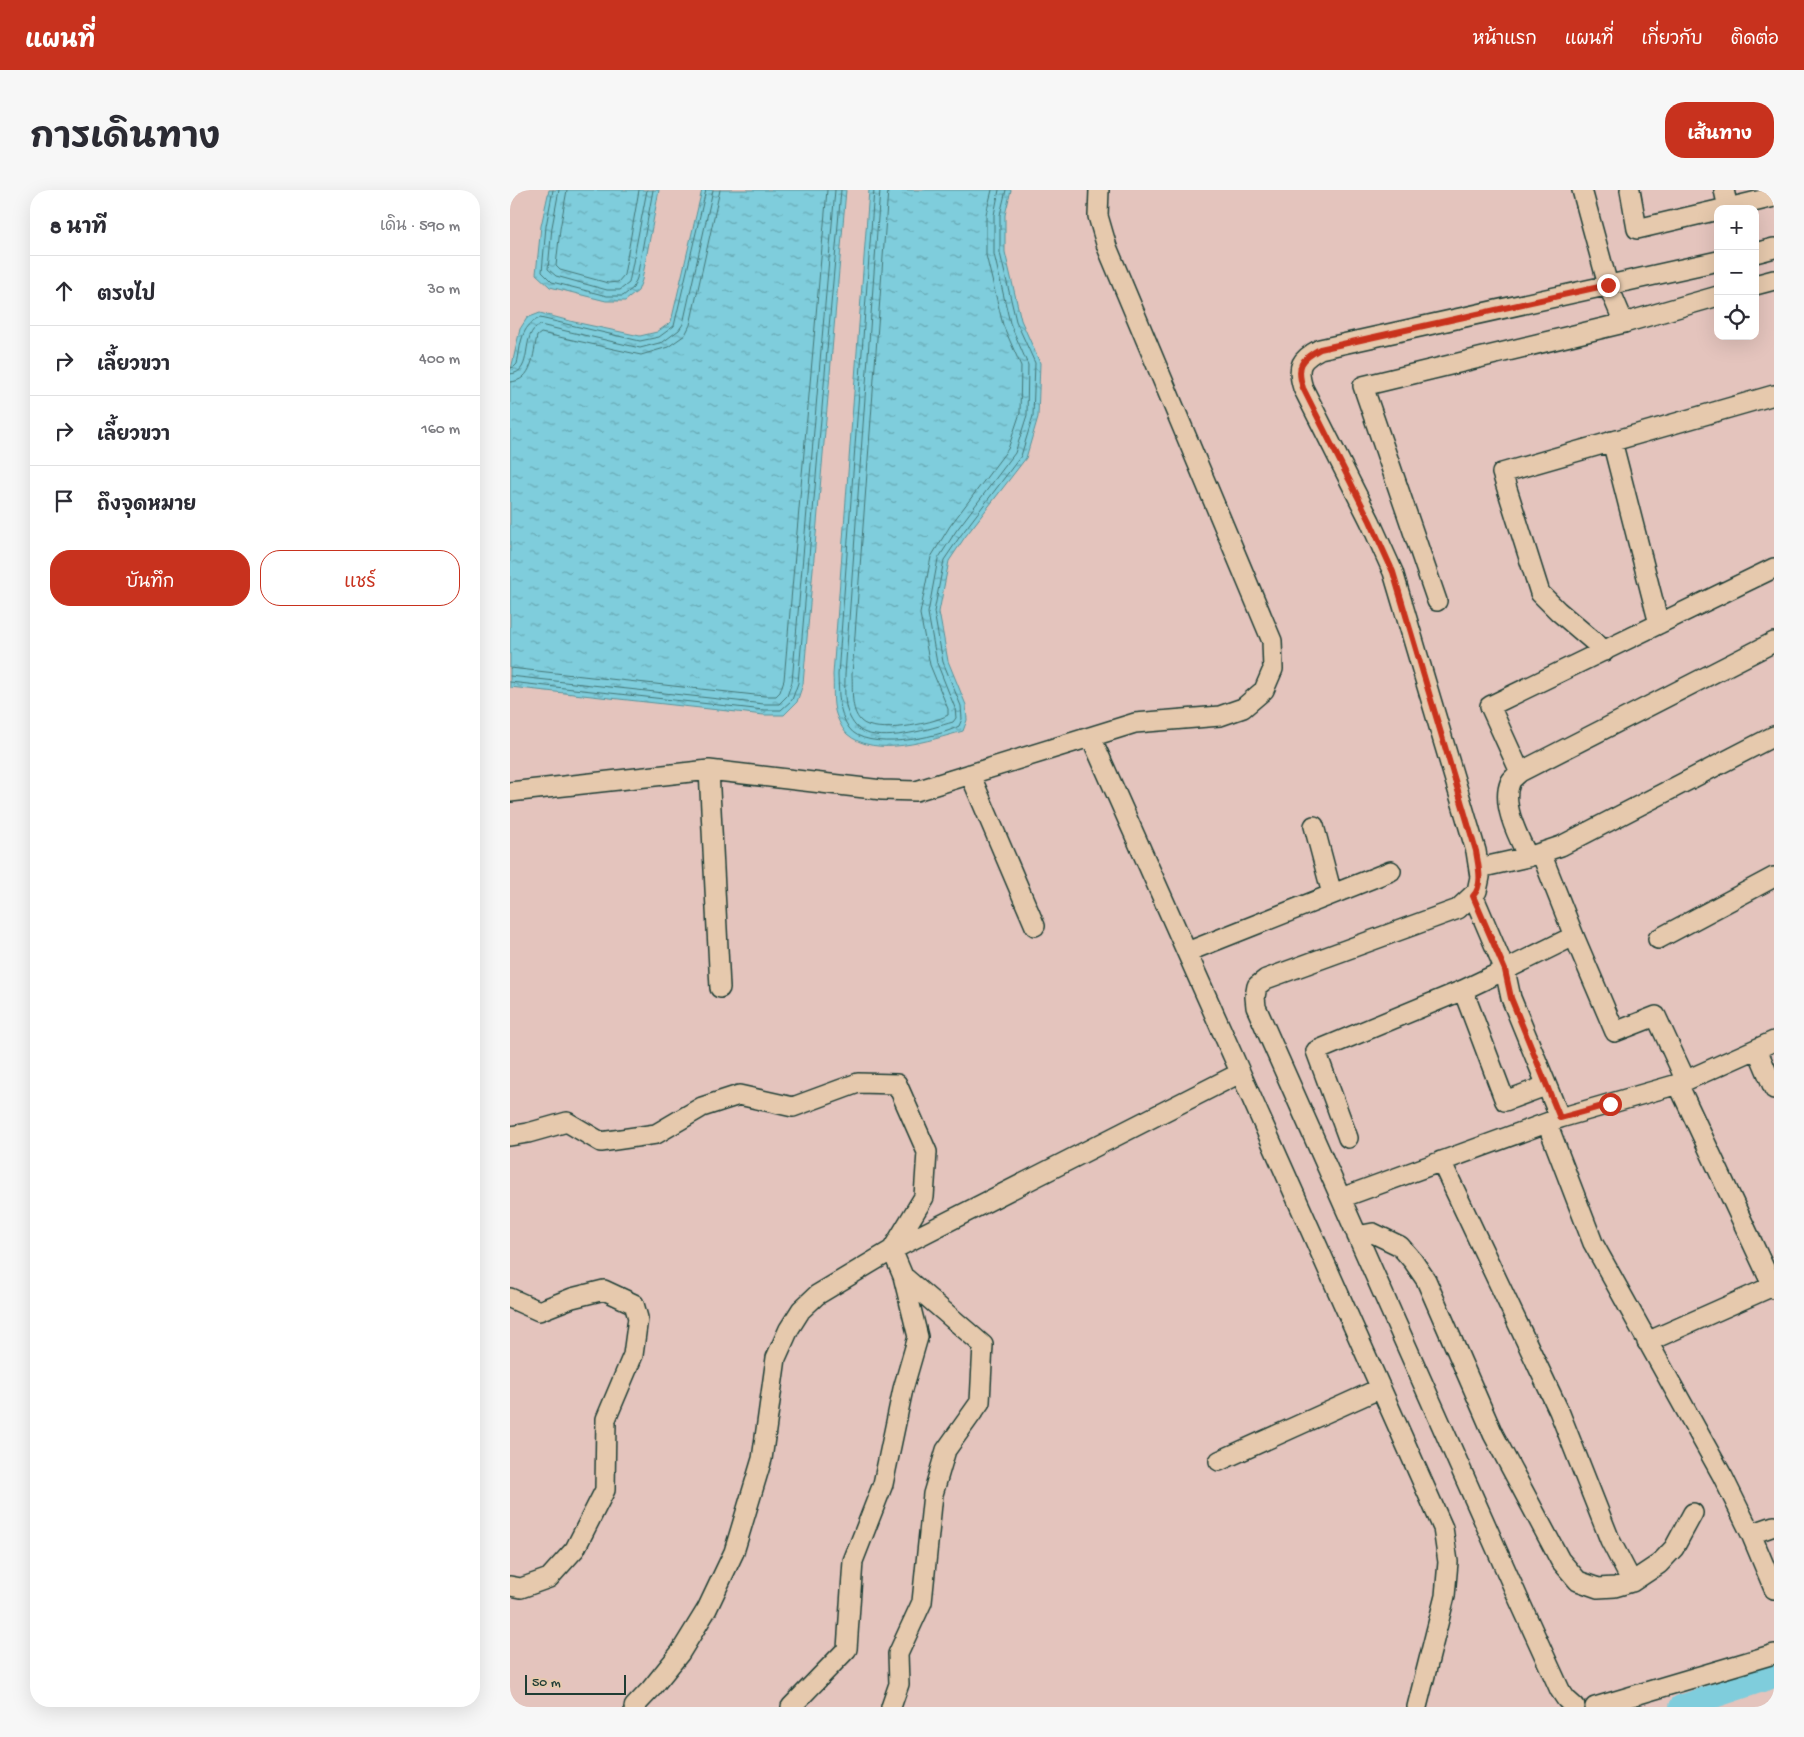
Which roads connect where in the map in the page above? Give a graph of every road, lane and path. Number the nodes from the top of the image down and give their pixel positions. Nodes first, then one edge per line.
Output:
1 (1099, 190) edge
2 (1582, 190) edge
3 (1630, 190) edge
4 (1774, 197) edge
5 (1723, 204) edge
6 (1774, 248) edge
7 (1759, 252) edge
8 (1714, 262) edge
9 (1774, 280) edge
10 (1608, 285) junction
11 (1759, 285) edge
12 (1714, 297) edge
13 (1624, 323) junction
14 (1774, 394) edge
15 (1612, 441) junction
16 (1774, 568) edge
17 (1437, 602) dead end
18 (1659, 624) junction
19 (1774, 642) edge
20 (1604, 651) junction
21 (1774, 736) edge
22 (1091, 737) junction
23 (709, 770) junction
24 (1520, 772) junction
25 (970, 774) junction
26 (510, 792) edge
27 (1314, 826) dead end
28 (1535, 855) junction
29 (1479, 868) junction
30 (1391, 871) dead end
31 (1774, 878) edge
32 (1332, 894) junction
33 (1473, 896) junction
34 (1035, 926) dead end
35 (1574, 936) junction
36 (1658, 939) dead end
37 (1187, 952) junction
38 (1505, 970) junction
39 (720, 988) dead end
40 (1463, 990) junction
41 (1766, 1045) edge
42 (1240, 1072) junction
43 (1682, 1082) junction
44 (1540, 1088) dead end
45 (1774, 1089) edge
46 (1553, 1120) junction
47 (510, 1136) edge
48 (1348, 1138) dead end
49 (1441, 1161) junction
50 (1341, 1198) junction
51 (1357, 1236) junction
52 (892, 1250) junction
53 (903, 1276) junction
54 (1773, 1288) edge
55 (510, 1298) edge
56 (1647, 1342) junction
57 (1381, 1388) junction
58 (1218, 1461) dead end
59 (1693, 1513) dead end
60 (1774, 1526) edge
61 (1751, 1534) junction
62 (1632, 1582) junction
63 (510, 1586) edge
64 (1774, 1590) edge
65 (1774, 1654) edge
66 (634, 1707) edge
67 (791, 1707) edge
68 (891, 1707) edge
69 (1417, 1707) edge
70 (1575, 1707) edge
71 (1595, 1707) edge

1 - 22 street
2 - 10 street
3 - 5 street
4 - 5 street
6 - 7 street
8 - 10 street
9 - 11 street
10 - 13 street
10 - 29 street
12 - 13 street
13 - 17 street
14 - 15 street
15 - 18 street
15 - 20 street
16 - 18 street
18 - 20 street
19 - 24 street
20 - 24 street
21 - 28 street
22 - 25 street
22 - 37 street
23 - 25 street
23 - 26 street
23 - 39 street
24 - 28 street
25 - 34 street
27 - 32 street
28 - 29 street
28 - 35 street
29 - 33 street
30 - 32 street
31 - 36 street
32 - 37 street
33 - 38 street
33 - 50 street
35 - 38 street
35 - 43 street
37 - 42 street
38 - 40 street
38 - 46 street
40 - 44 street
40 - 48 street
41 - 43 street
41 - 45 street
42 - 52 street
42 - 57 street
43 - 46 street
43 - 54 street
46 - 49 street
46 - 56 street
47 - 52 street
49 - 50 street
49 - 62 street
50 - 51 street
51 - 62 street
51 - 70 street
52 - 53 street
52 - 66 street
53 - 67 street
53 - 68 street
54 - 56 street
55 - 63 street
56 - 61 street
57 - 58 street
57 - 69 street
59 - 62 street
60 - 61 street
61 - 64 street
65 - 71 street

